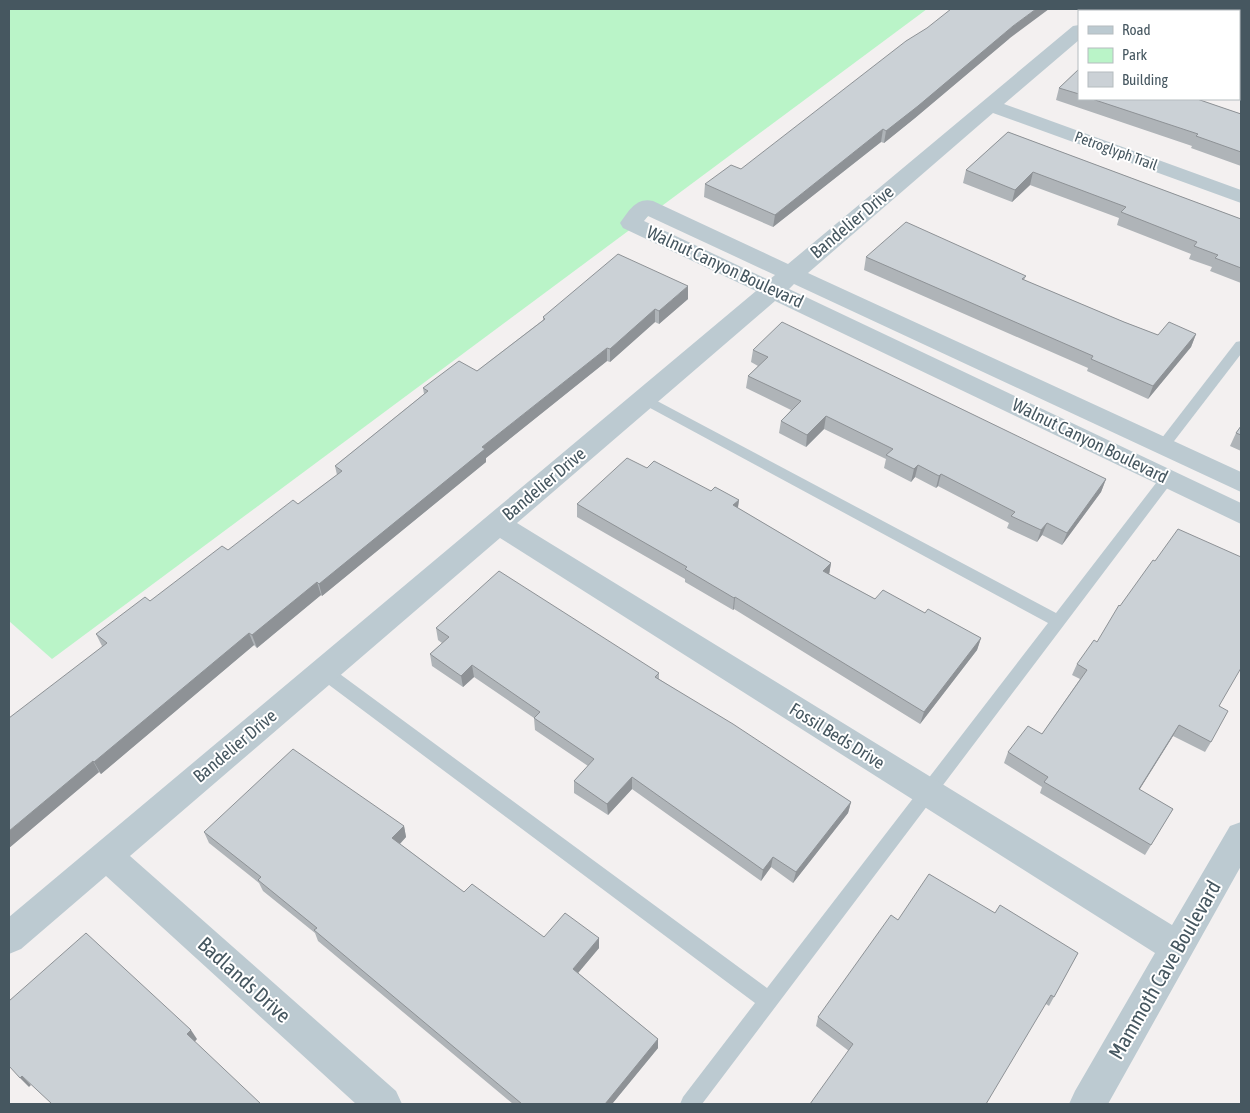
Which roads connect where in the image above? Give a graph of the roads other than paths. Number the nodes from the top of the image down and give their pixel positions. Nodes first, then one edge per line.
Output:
1 (1078, 31) edge
2 (990, 105) junction
3 (1241, 197) edge
4 (782, 282) junction
5 (1241, 345) edge
6 (644, 399) junction
7 (1163, 446) junction
8 (1168, 478) junction
9 (1241, 483) edge
10 (1241, 514) edge
11 (497, 523) junction
12 (1059, 622) junction
13 (323, 672) junction
14 (928, 792) junction
15 (1241, 836) edge
16 (106, 856) junction
17 (9, 938) edge
18 (1178, 948) junction
19 (769, 1001) junction
20 (382, 1104) edge
21 (690, 1104) edge
22 (1088, 1104) edge

1 - 2 street, Bandelier Drive
2 - 3 street, Petroglyph Trail
2 - 4 street, Bandelier Drive
4 - 4 street, Walnut Canyon Boulevard
4 - 6 street, Bandelier Drive
4 - 7 street, Walnut Canyon Boulevard
4 - 8 street, Walnut Canyon Boulevard
5 - 7 lane
6 - 11 street, Bandelier Drive
6 - 12 lane
7 - 9 street, Walnut Canyon Boulevard
8 - 10 street, Walnut Canyon Boulevard
8 - 12 lane
11 - 13 street, Bandelier Drive
11 - 14 street, Fossil Beds Drive
12 - 14 lane
13 - 16 street, Bandelier Drive
13 - 19 lane
14 - 18 street, Fossil Beds Drive
14 - 19 lane
15 - 18 street, Mammoth Cave Boulevard
16 - 17 street, Bandelier Drive
16 - 20 street, Badlands Drive
18 - 22 street, Mammoth Cave Boulevard
19 - 21 lane

